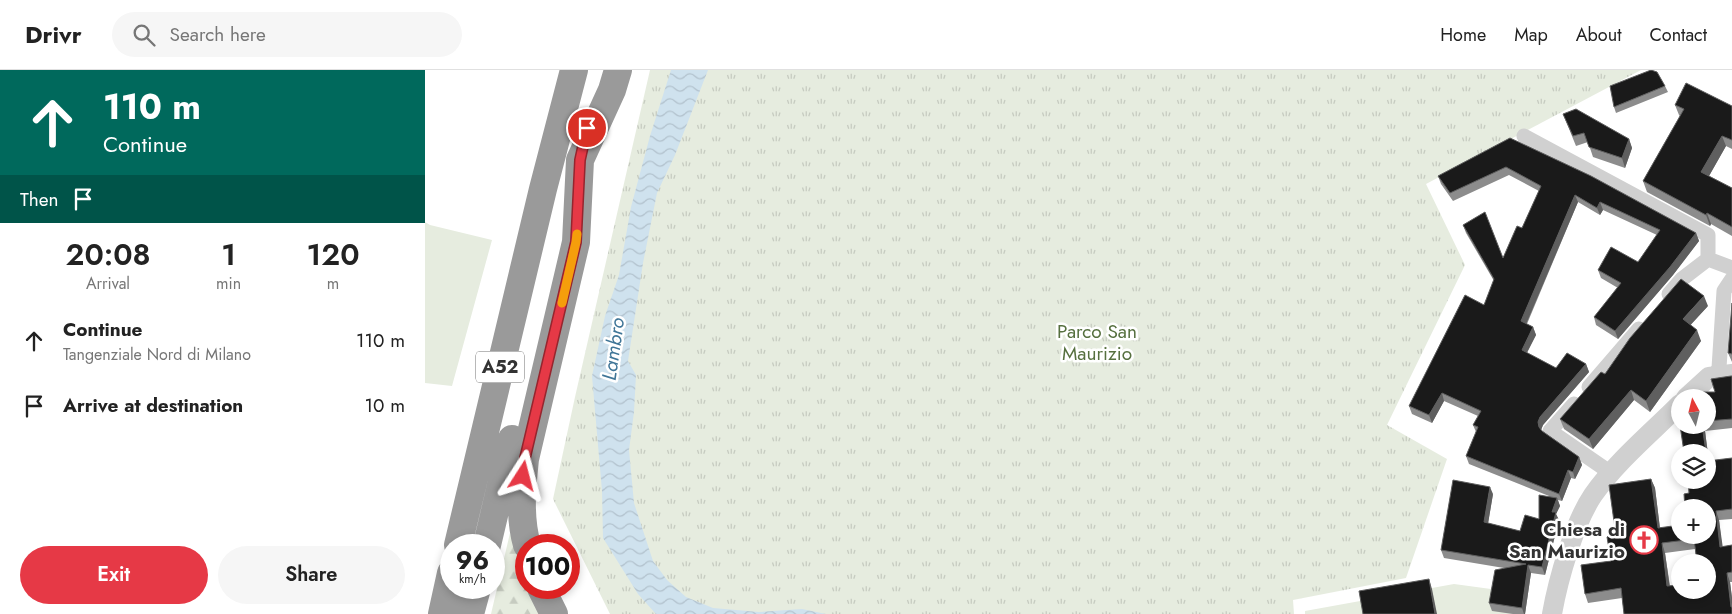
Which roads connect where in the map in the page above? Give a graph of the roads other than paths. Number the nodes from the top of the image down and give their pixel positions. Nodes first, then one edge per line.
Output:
1 (574, 70) edge
2 (601, 70) edge
3 (617, 70) edge
4 (1523, 136) dead end
5 (580, 160) junction
6 (1708, 259) junction
7 (1732, 268) edge
8 (1732, 279) edge
9 (1726, 374) edge
10 (1696, 389) edge
11 (1671, 413) edge
12 (1611, 472) junction
13 (461, 534) edge
14 (490, 534) edge
15 (523, 534) edge
16 (474, 599) edge
17 (546, 599) edge
18 (470, 614) edge
19 (554, 614) edge
20 (1552, 614) edge

1 - 13 highway, A52
2 - 5 highway, A52
3 - 5 highway
4 - 6 street
5 - 14 highway, A52
5 - 15 highway
6 - 7 street
6 - 12 street
8 - 9 street
9 - 10 street
11 - 12 street
12 - 20 street
16 - 18 highway
17 - 19 highway

